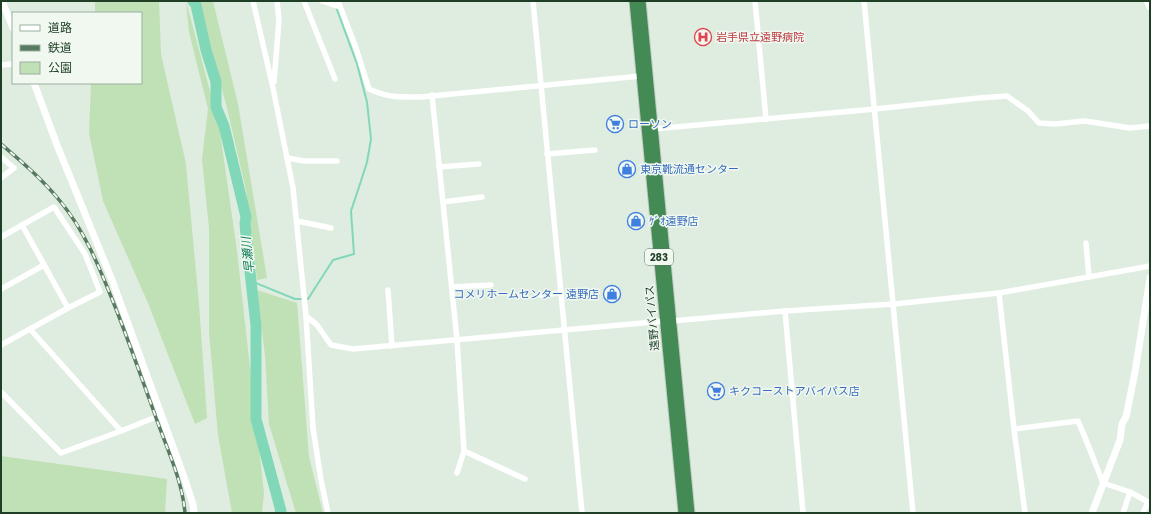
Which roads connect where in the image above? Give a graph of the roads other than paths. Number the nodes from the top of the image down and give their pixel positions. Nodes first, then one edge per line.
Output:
1 (2, 1) edge
2 (253, 1) edge
3 (277, 1) edge
4 (304, 1) edge
5 (322, 1) edge
6 (338, 1) edge
7 (533, 1) edge
8 (634, 1) edge
9 (641, 1) edge
10 (755, 1) edge
11 (864, 1) edge
12 (1147, 1) edge
13 (1150, 7) edge
14 (340, 8) junction
15 (4, 13) edge
16 (12, 26) edge
17 (12, 64) edge
18 (1, 65) edge
19 (641, 76) junction
20 (335, 79) dead end
21 (34, 84) edge
22 (541, 86) junction
23 (273, 88) junction
24 (432, 95) junction
25 (875, 109) junction
26 (766, 119) junction
27 (1150, 126) edge
28 (653, 128) junction
29 (595, 150) dead end
30 (547, 154) junction
31 (1, 157) edge
32 (287, 158) junction
33 (337, 161) dead end
34 (479, 164) dead end
35 (439, 167) junction
36 (1, 178) edge
37 (482, 197) dead end
38 (443, 202) junction
39 (297, 221) junction
40 (22, 225) junction
41 (331, 228) dead end
42 (1, 238) edge
43 (1086, 243) dead end
44 (44, 265) junction
45 (1150, 266) edge
46 (1089, 277) junction
47 (1150, 278) edge
48 (492, 285) dead end
49 (452, 287) junction
50 (1, 289) edge
51 (388, 290) dead end
52 (561, 293) junction
53 (999, 293) junction
54 (540, 295) dead end
55 (894, 304) junction
56 (1148, 304) edge
57 (68, 308) junction
58 (785, 311) junction
59 (306, 316) junction
60 (668, 321) junction
61 (30, 329) junction
62 (563, 330) junction
63 (457, 340) junction
64 (1, 345) edge
65 (392, 346) junction
66 (1, 392) edge
67 (162, 415) junction
68 (1014, 428) junction
69 (122, 431) junction
70 (464, 451) junction
71 (457, 473) dead end
72 (525, 479) dead end
73 (1103, 483) junction
74 (1130, 492) junction
75 (1149, 502) edge
76 (194, 513) edge
77 (328, 513) edge
78 (582, 513) edge
79 (683, 513) edge
80 (690, 513) edge
81 (804, 513) edge
82 (913, 513) edge
83 (1025, 513) edge
84 (1092, 513) edge
85 (1123, 513) edge
86 (1143, 513) edge

1 - 15 street
2 - 23 street
3 - 23 street
4 - 20 street
5 - 14 street
6 - 14 street
7 - 22 street
8 - 19 highway, 遠野バイパス / 283
9 - 28 highway, 遠野バイパス / 283
10 - 26 street
11 - 25 street
12 - 13 street
14 - 24 street
15 - 16 street
17 - 18 street
19 - 22 street
19 - 60 highway, 遠野バイパス / 283
21 - 67 street
22 - 24 street
22 - 30 street
23 - 32 street
24 - 35 street
25 - 26 street
25 - 27 street
25 - 55 street
26 - 28 street
28 - 60 highway, 遠野バイパス / 283
29 - 30 street
30 - 52 street
31 - 36 street
32 - 33 street
32 - 39 street
34 - 35 street
35 - 38 street
37 - 38 street
38 - 49 street
39 - 41 street
39 - 59 street
40 - 42 street
40 - 44 street
40 - 57 street
43 - 46 street
44 - 50 street
44 - 57 street
45 - 46 street
46 - 53 street
47 - 56 street
48 - 49 street
49 - 63 street
51 - 65 street
52 - 54 street
52 - 62 street
53 - 55 street
53 - 68 street
55 - 58 street
55 - 82 street
56 - 73 street
57 - 61 street
58 - 60 street
58 - 81 street
59 - 65 street
59 - 77 street
60 - 62 street
60 - 79 highway, 遠野バイパス / 283
60 - 80 highway, 遠野バイパス / 283
61 - 64 street
61 - 69 street
62 - 63 street
62 - 78 street
63 - 65 street
63 - 70 street
66 - 69 street
67 - 69 street
67 - 76 street
68 - 73 street
68 - 83 street
70 - 71 street
70 - 72 street
73 - 74 street
73 - 84 street
74 - 75 street
74 - 85 street
75 - 86 street

